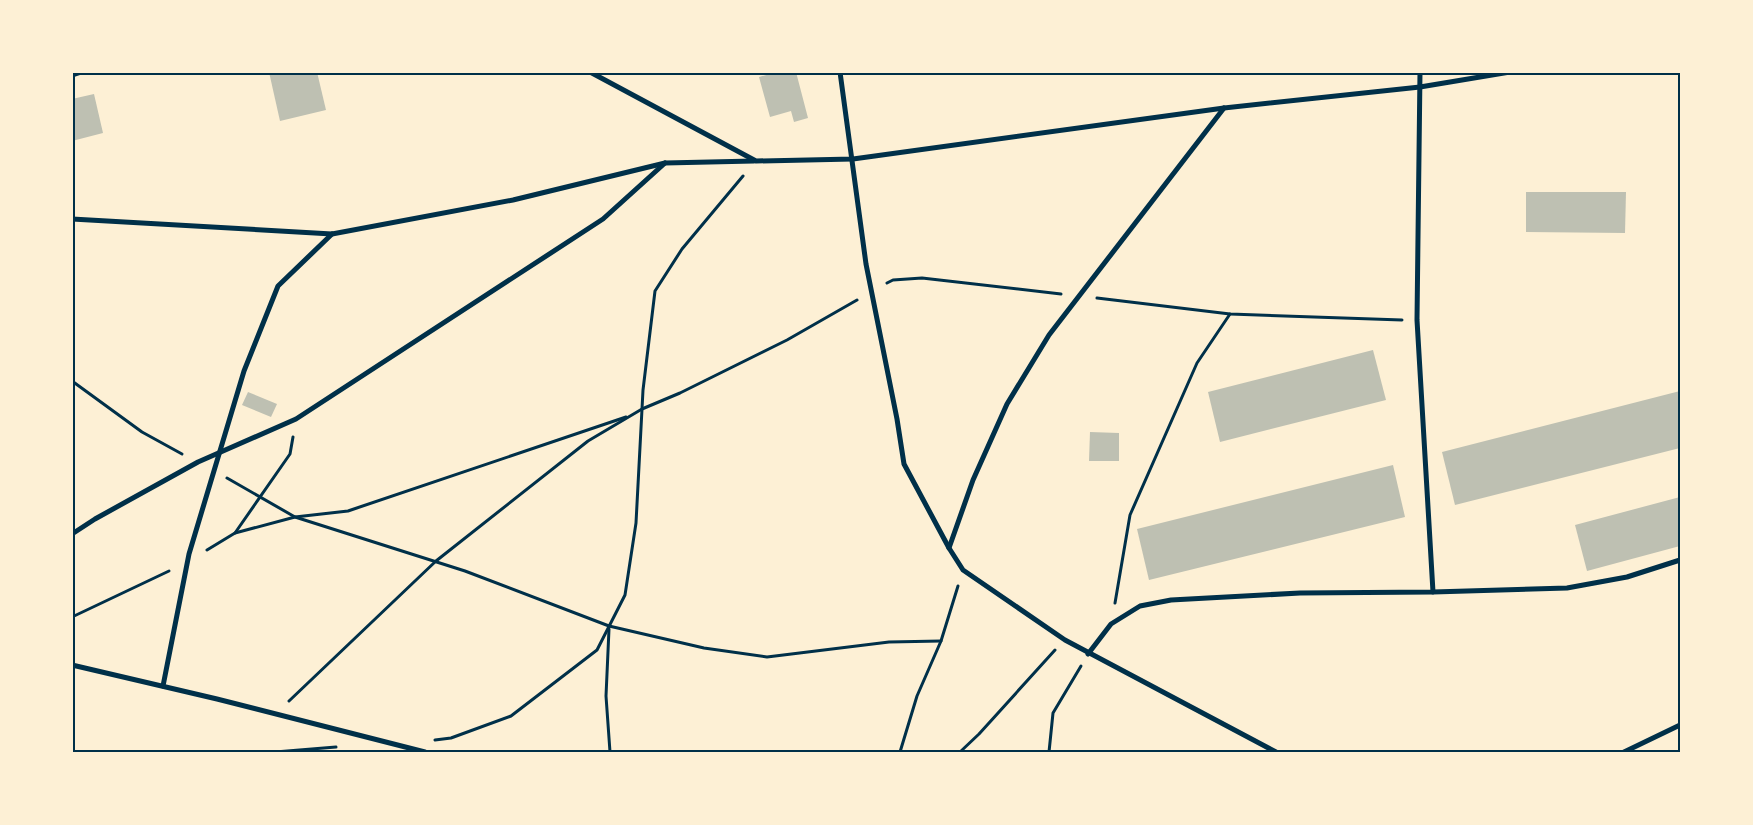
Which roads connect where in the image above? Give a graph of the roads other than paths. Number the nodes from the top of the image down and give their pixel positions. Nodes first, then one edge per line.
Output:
1 (590, 72) edge
2 (840, 72) edge
3 (1420, 72) edge
4 (1510, 72) edge
5 (1420, 87) junction
6 (1224, 108) junction
7 (853, 160) junction
8 (756, 161) junction
9 (665, 163) junction
10 (72, 219) edge
11 (332, 234) junction
12 (220, 453) junction
13 (72, 534) edge
14 (949, 548) junction
15 (1680, 560) edge
16 (1433, 592) junction
17 (1088, 654) junction
18 (72, 665) edge
19 (163, 686) junction
20 (1680, 725) edge
21 (425, 752) edge
22 (1276, 752) edge
23 (1624, 752) edge

1 - 8 street
2 - 7 street
3 - 5 street
4 - 5 street
5 - 6 street
5 - 16 street
6 - 7 street
6 - 14 street
7 - 8 street
7 - 14 street
8 - 9 street
9 - 11 street
9 - 12 street
10 - 11 street
11 - 12 street
12 - 13 street
12 - 19 street
14 - 17 street
15 - 16 street
16 - 17 street
17 - 22 street
18 - 19 street
19 - 21 street
20 - 23 street

